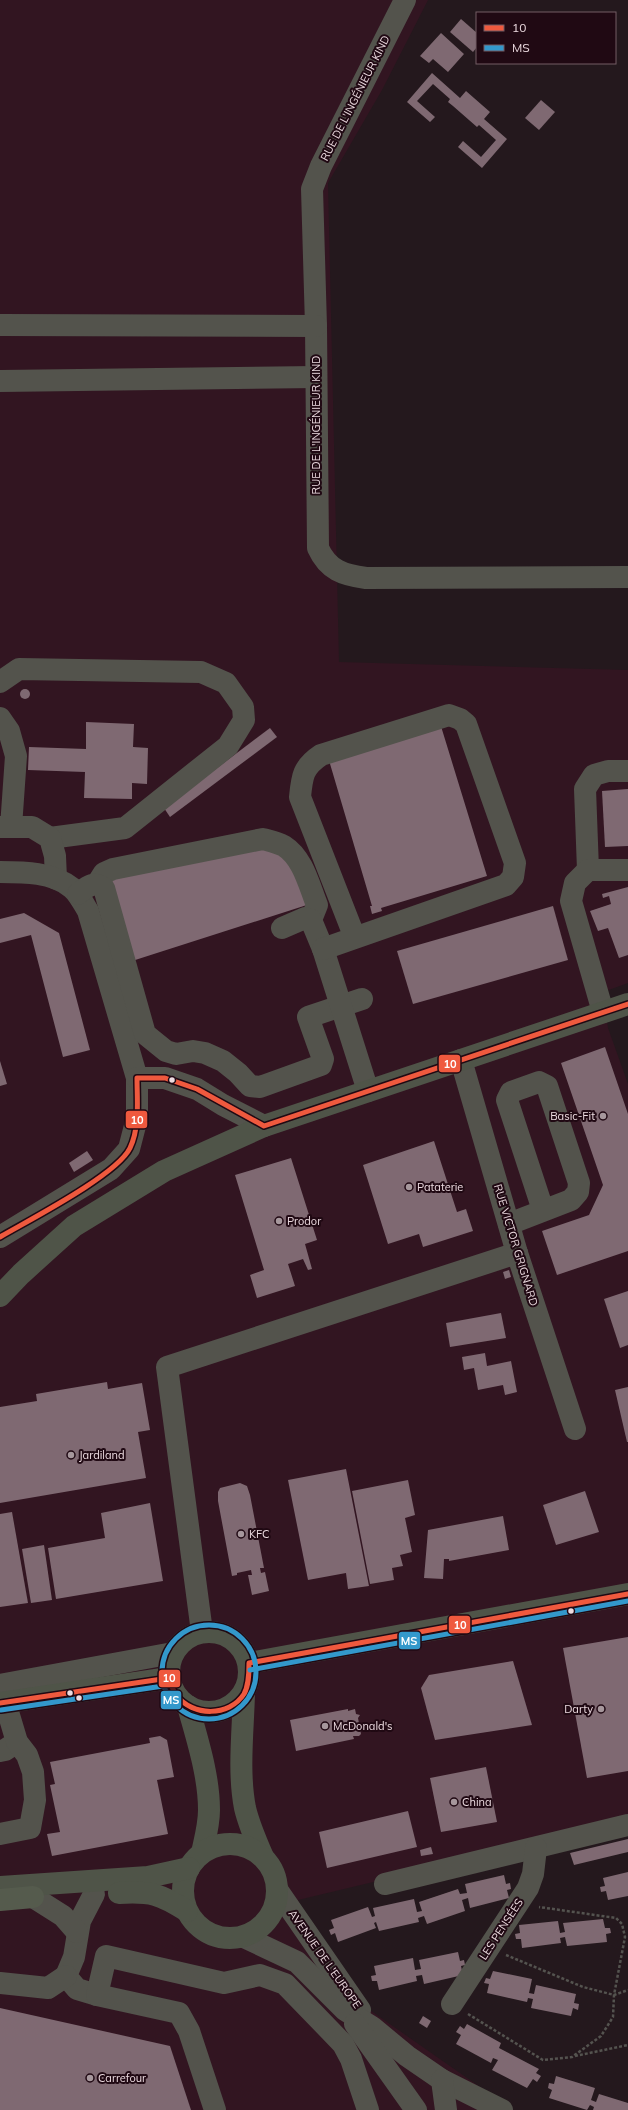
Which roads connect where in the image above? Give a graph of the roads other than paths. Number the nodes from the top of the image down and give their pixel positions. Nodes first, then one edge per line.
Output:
1 (404, 0) edge
2 (0, 325) edge
3 (316, 326) junction
4 (316, 377) junction
5 (0, 381) edge
6 (628, 577) edge
7 (0, 682) edge
8 (0, 718) edge
9 (628, 771) edge
10 (6, 827) edge
11 (50, 838) junction
12 (588, 870) junction
13 (628, 870) edge
14 (0, 872) edge
15 (56, 879) junction
16 (97, 884) junction
17 (78, 894) junction
18 (282, 928) dead end
19 (317, 934) junction
20 (355, 938) junction
21 (122, 990) junction
22 (362, 999) dead end
23 (628, 1004) edge
24 (341, 1007) junction
25 (603, 1012) junction
26 (461, 1060) junction
27 (138, 1078) junction
28 (368, 1091) junction
29 (264, 1126) junction
30 (543, 1210) junction
31 (509, 1224) junction
32 (0, 1237) edge
33 (517, 1252) junction
34 (0, 1296) edge
35 (575, 1429) dead end
36 (628, 1594) edge
37 (202, 1632) junction
38 (173, 1653) junction
39 (249, 1663) junction
40 (169, 1678) junction
41 (244, 1694) junction
42 (2, 1697) edge
43 (188, 1706) junction
44 (8, 1746) edge
45 (628, 1825) edge
46 (0, 1833) edge
47 (536, 1848) junction
48 (263, 1857) junction
49 (195, 1861) junction
50 (384, 1884) dead end
51 (0, 1887) edge
52 (278, 1891) junction
53 (94, 1894) junction
54 (33, 1897) junction
55 (0, 1900) edge
56 (187, 1911) junction
57 (77, 1932) junction
58 (244, 1937) junction
59 (66, 1976) junction
60 (0, 1983) edge
61 (97, 1995) junction
62 (452, 2004) road end
63 (345, 2010) junction
64 (372, 2027) junction
65 (392, 2073) junction
66 (442, 2080) junction
67 (476, 2097) junction
68 (215, 2110) edge
69 (368, 2110) edge
70 (398, 2110) edge
71 (416, 2110) edge
72 (446, 2110) edge
73 (453, 2110) edge
74 (502, 2110) edge

1 - 3 street, RUE DE L'INGÉNIEUR KIND
2 - 3 street
3 - 4 street, RUE DE L'INGÉNIEUR KIND
4 - 5 street
4 - 6 street, RUE DE L'INGÉNIEUR KIND
7 - 11 street
8 - 10 street
9 - 12 street
10 - 11 street
11 - 15 street
12 - 13 street
12 - 25 street
14 - 15 street
15 - 17 street
16 - 17 street
16 - 19 street
16 - 21 street
17 - 21 street
18 - 19 street
19 - 20 street
19 - 24 street
20 - 20 street
21 - 24 street
21 - 27 street
22 - 24 street
23 - 25 main road
24 - 28 street
25 - 26 main road
26 - 28 main road
26 - 31 street, RUE VICTOR GRIGNARD
27 - 29 street
27 - 32 street
28 - 29 main road
29 - 34 main road
30 - 30 street
30 - 31 street
31 - 33 street, RUE VICTOR GRIGNARD
33 - 35 street, RUE VICTOR GRIGNARD
33 - 37 street
36 - 39 main road
37 - 38 main road
37 - 39 main road
38 - 40 main road
38 - 42 street
39 - 41 main road
40 - 42 main road
40 - 43 main road
41 - 43 main road
41 - 48 main road
42 - 44 street
43 - 49 main road
44 - 46 street
45 - 47 street
47 - 50 street
47 - 62 street, LES PENSÉES
48 - 49 main road
48 - 52 main road
49 - 51 main road
49 - 56 main road
52 - 58 main road
52 - 64 street, AVENUE DE L'EUROPE
53 - 54 main road
53 - 56 main road
53 - 57 street
54 - 55 highway
54 - 57 street
56 - 58 main road
57 - 59 street
58 - 63 street, AVENUE DE L'EUROPE
59 - 60 street
59 - 61 street
61 - 68 street
61 - 69 street
63 - 64 street, AVENUE DE L'EUROPE
63 - 65 street
64 - 66 street, AVENUE DE L'EUROPE
65 - 70 street
65 - 71 street
66 - 67 street, AVENUE DE L'EUROPE
66 - 72 street
67 - 73 street
67 - 74 street, AVENUE DE L'EUROPE

